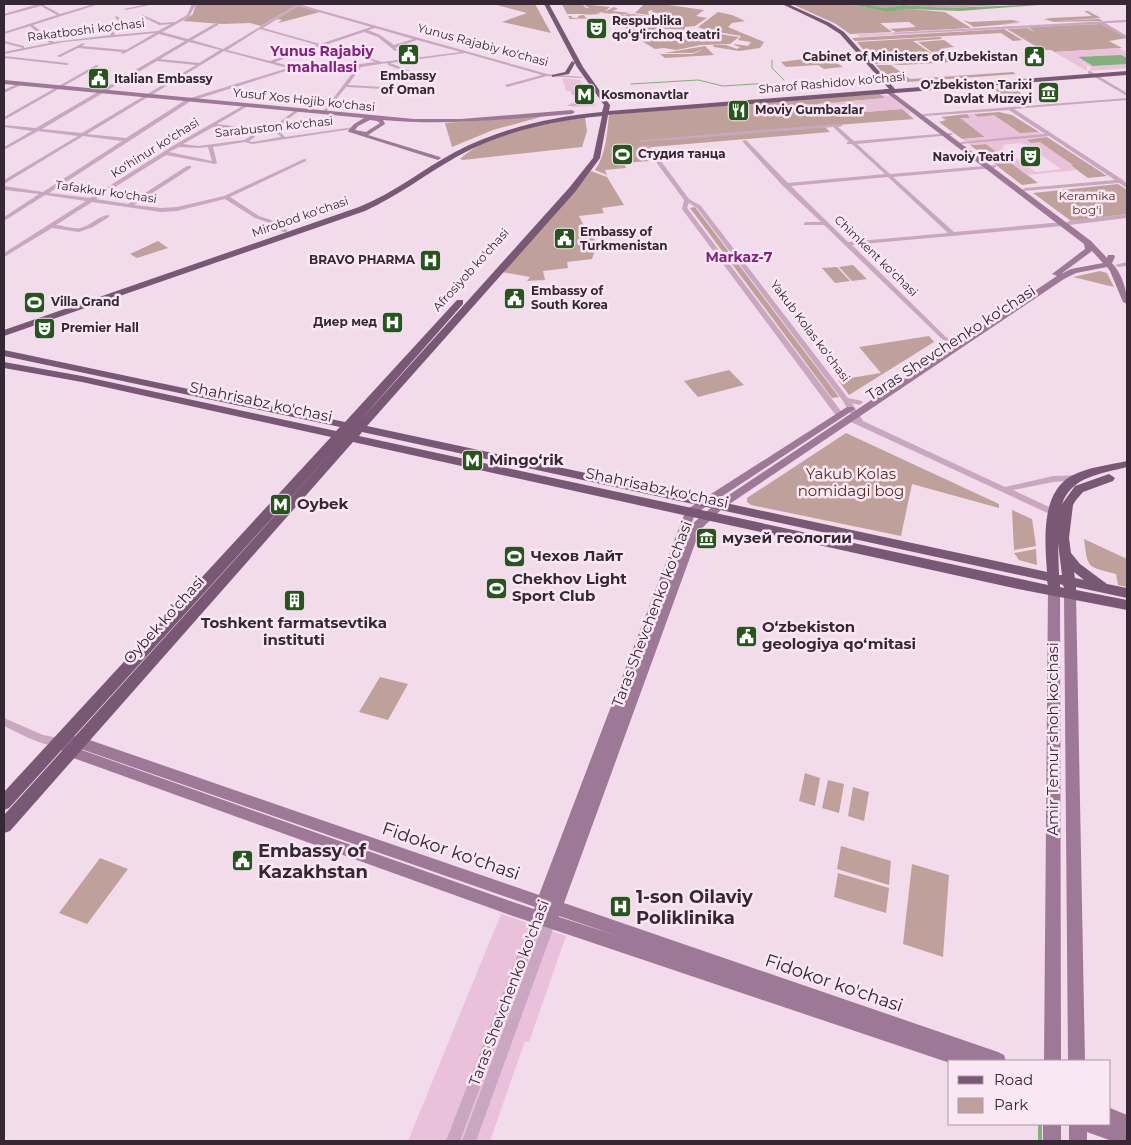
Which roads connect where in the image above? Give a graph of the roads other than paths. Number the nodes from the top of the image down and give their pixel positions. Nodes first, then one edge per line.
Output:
1 (40, 4) edge
2 (97, 4) edge
3 (152, 4) edge
4 (194, 4) edge
5 (540, 4) edge
6 (546, 4) edge
7 (778, 4) edge
8 (784, 4) edge
9 (923, 4) edge
10 (993, 4) edge
11 (126, 9) dead end
12 (4, 15) edge
13 (60, 16) junction
14 (144, 16) dead end
15 (117, 17) dead end
16 (1127, 21) edge
17 (1100, 22) junction
18 (176, 23) junction
19 (217, 24) dead end
20 (31, 25) junction
21 (374, 27) junction
22 (260, 28) junction
23 (363, 30) junction
24 (4, 33) edge
25 (159, 33) junction
26 (895, 33) dead end
27 (113, 36) junction
28 (843, 36) junction
29 (1127, 37) edge
30 (94, 38) junction
31 (417, 39) junction
32 (189, 41) junction
33 (4, 42) edge
34 (53, 42) junction
35 (320, 45) junction
36 (78, 47) junction
37 (26, 48) junction
38 (394, 49) joint
39 (224, 50) junction
40 (466, 52) junction
41 (4, 55) edge
42 (59, 56) dead end
43 (157, 60) junction
44 (271, 62) junction
45 (572, 63) junction
46 (67, 64) dead end
47 (199, 64) junction
48 (387, 64) junction
49 (97, 66) dead end
50 (360, 67) junction
51 (292, 68) junction
52 (1127, 71) edge
53 (1091, 74) junction
54 (551, 75) junction
55 (417, 76) dead end
56 (584, 77) junction
57 (4, 82) edge
58 (875, 82) junction
59 (21, 84) junction
60 (344, 86) junction
61 (506, 86) dead end
62 (60, 88) junction
63 (383, 88) dead end
64 (887, 88) junction
65 (861, 89) junction
66 (4, 92) edge
67 (103, 92) junction
68 (1127, 95) edge
69 (148, 96) junction
70 (1127, 99) edge
71 (188, 100) junction
72 (583, 104) junction
73 (246, 105) junction
74 (1009, 108) junction
75 (603, 109) junction
76 (297, 110) junction
77 (618, 110) junction
78 (572, 111) junction
79 (324, 113) junction
80 (924, 114) junction
81 (351, 115) junction
82 (376, 118) junction
83 (4, 119) edge
84 (248, 122) dead end
85 (359, 123) junction
86 (211, 125) junction
87 (834, 125) junction
88 (840, 125) dead end
89 (4, 126) edge
90 (230, 127) junction
91 (38, 130) junction
92 (353, 131) junction
93 (947, 134) junction
94 (82, 135) junction
95 (1049, 135) junction
96 (370, 136) junction
97 (284, 138) junction
98 (128, 140) junction
99 (642, 140) dead end
100 (245, 141) junction
101 (744, 141) dead end
102 (850, 142) junction
103 (962, 143) junction
104 (178, 145) junction
105 (210, 145) junction
106 (648, 146) dead end
107 (4, 150) edge
108 (165, 153) junction
109 (588, 156) dead end
110 (442, 159) junction
111 (304, 160) dead end
112 (216, 163) junction
113 (221, 167) dead end
114 (990, 167) junction
115 (189, 168) dead end
116 (888, 176) junction
117 (1127, 180) edge
118 (1120, 181) junction
119 (4, 182) edge
120 (785, 185) junction
121 (1127, 186) edge
122 (4, 188) edge
123 (1021, 190) junction
124 (44, 193) junction
125 (226, 197) junction
126 (93, 200) junction
127 (687, 200) junction
128 (130, 205) junction
129 (107, 216) dead end
130 (1127, 216) edge
131 (4, 219) edge
132 (825, 223) junction
133 (1066, 223) junction
134 (806, 224) dead end
135 (51, 226) junction
136 (285, 231) junction
137 (952, 234) junction
138 (1088, 243) junction
139 (846, 244) junction
140 (4, 255) edge
141 (1110, 260) junction
142 (1072, 262) junction
143 (1100, 266) junction
144 (1120, 267) edge
145 (1083, 269) junction
146 (1127, 281) edge
147 (763, 291) junction
148 (749, 293) junction
149 (104, 294) junction
150 (1127, 302) edge
151 (9, 326) edge
152 (4, 334) edge
153 (952, 342) junction
154 (7, 352) edge
155 (4, 365) edge
156 (847, 414) junction
157 (354, 426) junction
158 (345, 437) junction
159 (1127, 464) edge
160 (1127, 472) edge
161 (1080, 477) junction
162 (1004, 489) junction
163 (737, 494) junction
164 (718, 507) junction
165 (705, 510) junction
166 (690, 512) junction
167 (740, 512) junction
168 (1059, 515) junction
169 (1063, 552) junction
170 (1054, 585) junction
171 (1070, 588) junction
172 (1105, 589) junction
173 (1127, 593) edge
174 (1127, 605) edge
175 (4, 722) edge
176 (69, 745) junction
177 (4, 803) edge
178 (4, 826) edge
179 (546, 912) junction
180 (965, 1060) edge
181 (995, 1060) edge
182 (1052, 1060) edge
183 (1077, 1060) edge
184 (1111, 1118) edge
185 (1127, 1124) edge
186 (1052, 1125) edge
187 (1078, 1125) edge
188 (1093, 1125) edge
189 (1127, 1138) edge
190 (453, 1141) edge
191 (468, 1141) edge
192 (1052, 1141) edge
193 (1078, 1141) edge

1 - 12 street
1 - 13 street
2 - 13 street
3 - 11 street
4 - 18 street
5 - 45 main road
6 - 56 main road
7 - 28 main road
8 - 28 main road
9 - 10 street
13 - 20 street
14 - 18 street
15 - 27 street, Rakatboshi ko'chasi
16 - 17 street
17 - 26 street
17 - 29 street
18 - 25 street
19 - 32 street
20 - 24 street
20 - 34 street
21 - 22 street, Yunus Rajabiy ko'chasi
21 - 23 street
21 - 31 street, Yunus Rajabiy ko'chasi
22 - 35 street
22 - 39 street
23 - 35 street
23 - 38 street
25 - 27 street, Rakatboshi ko'chasi
25 - 32 street, Rakatboshi ko'chasi
25 - 36 street
27 - 30 street, Rakatboshi ko'chasi
28 - 58 main road
28 - 64 main road
30 - 34 street, Rakatboshi ko'chasi
30 - 36 street
31 - 38 street
31 - 40 street, Yunus Rajabiy ko'chasi
32 - 39 street, Rakatboshi ko'chasi
32 - 43 street
33 - 37 street
34 - 37 street, Rakatboshi ko'chasi
35 - 44 street
35 - 48 street
36 - 42 street
37 - 41 street, Rakatboshi ko'chasi
39 - 44 street, Rakatboshi ko'chasi
39 - 47 street
40 - 48 street, Rakatboshi ko'chasi
40 - 54 street, Yunus Rajabiy ko'chasi
41 - 46 street
43 - 47 street
43 - 67 street
44 - 51 street, Rakatboshi ko'chasi
45 - 54 main road
45 - 56 main road
47 - 69 street
48 - 50 street, Rakatboshi ko'chasi
48 - 55 street
49 - 62 street
50 - 51 street, Rakatboshi ko'chasi
50 - 60 street
51 - 71 street
52 - 53 main road, Sharof Rashidov ko'chasi
53 - 64 main road, Sharof Rashidov ko'chasi
53 - 68 street
54 - 56 street, Yunus Rajabiy ko'chasi
54 - 61 street
56 - 75 main road
57 - 59 main road, Yusuf Xos Hojib ko'chasi
58 - 64 main road
58 - 65 main road
59 - 62 main road, Yusuf Xos Hojib ko'chasi
59 - 66 street
60 - 63 street
60 - 79 street
62 - 67 main road, Yusuf Xos Hojib ko'chasi
62 - 83 street
64 - 65 main road, Sharof Rashidov ko'chasi
64 - 77 main road, Sharof Rashidov ko'chasi
64 - 80 main road
64 - 93 main road
65 - 77 main road, Sharof Rashidov ko'chasi
67 - 69 main road, Yusuf Xos Hojib ko'chasi
67 - 91 street
69 - 71 main road, Yusuf Xos Hojib ko'chasi
69 - 94 street
70 - 74 street
71 - 73 main road, Yusuf Xos Hojib ko'chasi
71 - 98 street
72 - 72 street
72 - 78 street
73 - 76 main road, Yusuf Xos Hojib ko'chasi
73 - 86 street, Ko‘hinur ko‘chasi
74 - 80 street
74 - 95 street
75 - 77 main road
75 - 78 main road, Mirobod ko'chasi
75 - 78 main road
75 - 157 main road, Afrosiyob ko'chasi
76 - 79 main road, Yusuf Xos Hojib ko'chasi
76 - 97 street
78 - 82 main road, Yusuf Xos Hojib ko'chasi
78 - 110 main road, Mirobod ko'chasi
79 - 81 main road, Yusuf Xos Hojib ko'chasi
80 - 93 main road
81 - 82 main road, Yusuf Xos Hojib ko'chasi
81 - 85 main road
82 - 85 main road
82 - 96 main road
84 - 90 street
85 - 92 main road
86 - 90 street
86 - 104 street, Ko‘hinur ko‘chasi
87 - 88 street
87 - 99 street
87 - 102 street
89 - 91 street
90 - 100 street
91 - 94 street
91 - 107 street
92 - 96 main road, Sarabuston ko'chasi
92 - 97 street, Sarabuston ko'chasi
93 - 102 street
93 - 103 main road
93 - 114 main road
94 - 98 street
94 - 119 street
95 - 103 street
95 - 118 street
96 - 110 main road, Sarabuston ko'chasi
97 - 100 street, Sarabuston ko'chasi
98 - 124 street
100 - 105 street, Sarabuston ko'chasi
101 - 120 street, Chimkent ko'chasi
102 - 116 street
103 - 114 main road
104 - 105 street, Sarabuston ko'chasi
104 - 108 street, Ko‘hinur ko‘chasi
105 - 112 street
106 - 127 street, Yakub Kolas koʻchasi
108 - 112 street
108 - 126 street, Ko‘hinur ko‘chasi
109 - 157 main road, Afrosiyob ko'chasi
110 - 136 main road, Mirobod ko'chasi
110 - 149 main road, Mirobod ko'chasi
111 - 125 street
112 - 113 street
114 - 116 street
114 - 123 main road
115 - 128 street
116 - 120 street
116 - 137 street
117 - 118 street
118 - 121 street
118 - 123 street
120 - 132 street, Chimkent ko'chasi
122 - 124 street, Tafakkur ko'chasi
123 - 133 main road
124 - 126 street, Tafakkur ko'chasi
124 - 131 street
125 - 128 street, Tafakkur ko'chasi
125 - 136 street
126 - 128 street, Tafakkur ko'chasi
126 - 135 street, Ko‘hinur ko‘chasi
127 - 147 street, Yakub Kolas koʻchasi
127 - 148 street, Yakub Kolas koʻchasi
129 - 135 street
130 - 133 street
132 - 134 street
132 - 139 street, Chimkent ko'chasi
133 - 137 street
133 - 138 main road
133 - 141 main road
135 - 140 street, Ko‘hinur ko‘chasi
136 - 149 main road, Mirobod ko'chasi
137 - 139 street
138 - 141 main road
138 - 142 main road, Taras Shevchenko ko'chasi
139 - 153 street, Chimkent ko'chasi
141 - 142 main road
141 - 143 main road, Taras Shevchenko ko'chasi
141 - 144 main road
142 - 145 main road
142 - 153 main road, Taras Shevchenko ko'chasi
143 - 144 main road, Taras Shevchenko ko'chasi
143 - 145 main road, Taras Shevchenko ko'chasi
144 - 146 main road
144 - 150 main road
145 - 156 main road, Taras Shevchenko ko'chasi
147 - 148 street
147 - 156 street, Yakub Kolas koʻchasi
148 - 156 street, Yakub Kolas koʻchasi
149 - 151 main road, Mirobod ko'chasi
151 - 152 main road, Mirobod ko'chasi
153 - 156 main road, Taras Shevchenko ko'chasi
154 - 157 main road, Shahrisabz ko'chasi
155 - 158 main road, Shahrisabz ko'chasi
156 - 162 street, Yakub Kolas koʻchasi
156 - 163 main road, Taras Shevchenko ko'chasi
156 - 165 main road, Taras Shevchenko ko'chasi
157 - 158 main road, Afrosiyob ko'chasi
157 - 165 main road, Shahrisabz ko'chasi
158 - 166 main road, Shahrisabz ko'chasi
158 - 176 main road, Oybek ko'chasi
158 - 176 main road, Oybek ko'chasi
159 - 161 main road, Amir Temur shoh ko'chasi
160 - 168 main road, Amir Temur shoh ko'chasi
161 - 162 street
161 - 168 main road, Amir Temur shoh ko'chasi
162 - 168 street, Yakub Kolas koʻchasi
163 - 164 main road, Taras Shevchenko ko'chasi
163 - 167 main road
164 - 165 main road, Shahrisabz ko'chasi
164 - 167 main road, Shahrisabz ko'chasi
165 - 166 main road, Shahrisabz ko'chasi
165 - 170 main road, Shahrisabz ko'chasi
165 - 179 main road, Taras Shevchenko ko'chasi
166 - 179 main road, Taras Shevchenko ko'chasi
167 - 170 main road, Shahrisabz ko'chasi
168 - 169 main road, Amir Temur shoh ko'chasi
168 - 170 main road, Amir Temur shoh ko'chasi
169 - 171 main road, Amir Temur shoh ko'chasi
169 - 172 main road
170 - 171 main road, Shahrisabz ko'chasi
170 - 182 main road, Amir Temur shoh ko'chasi
171 - 172 main road, Shahrisabz ko'chasi
171 - 174 main road, Shahrisabz ko'chasi
171 - 183 main road, Amir Temur shoh ko'chasi
172 - 173 main road, Shahrisabz ko'chasi
175 - 176 street, Fidokor ko'chasi
176 - 177 main road, Oybek ko'chasi
176 - 178 main road, Oybek ko'chasi
176 - 179 main road, Fidokor ko'chasi
179 - 180 main road, Fidokor ko'chasi
179 - 181 main road, Fidokor ko'chasi
179 - 190 street, Taras Shevchenko ko'chasi
179 - 191 street, Taras Shevchenko ko'chasi
184 - 185 main road
186 - 192 main road
187 - 193 main road
188 - 189 main road

